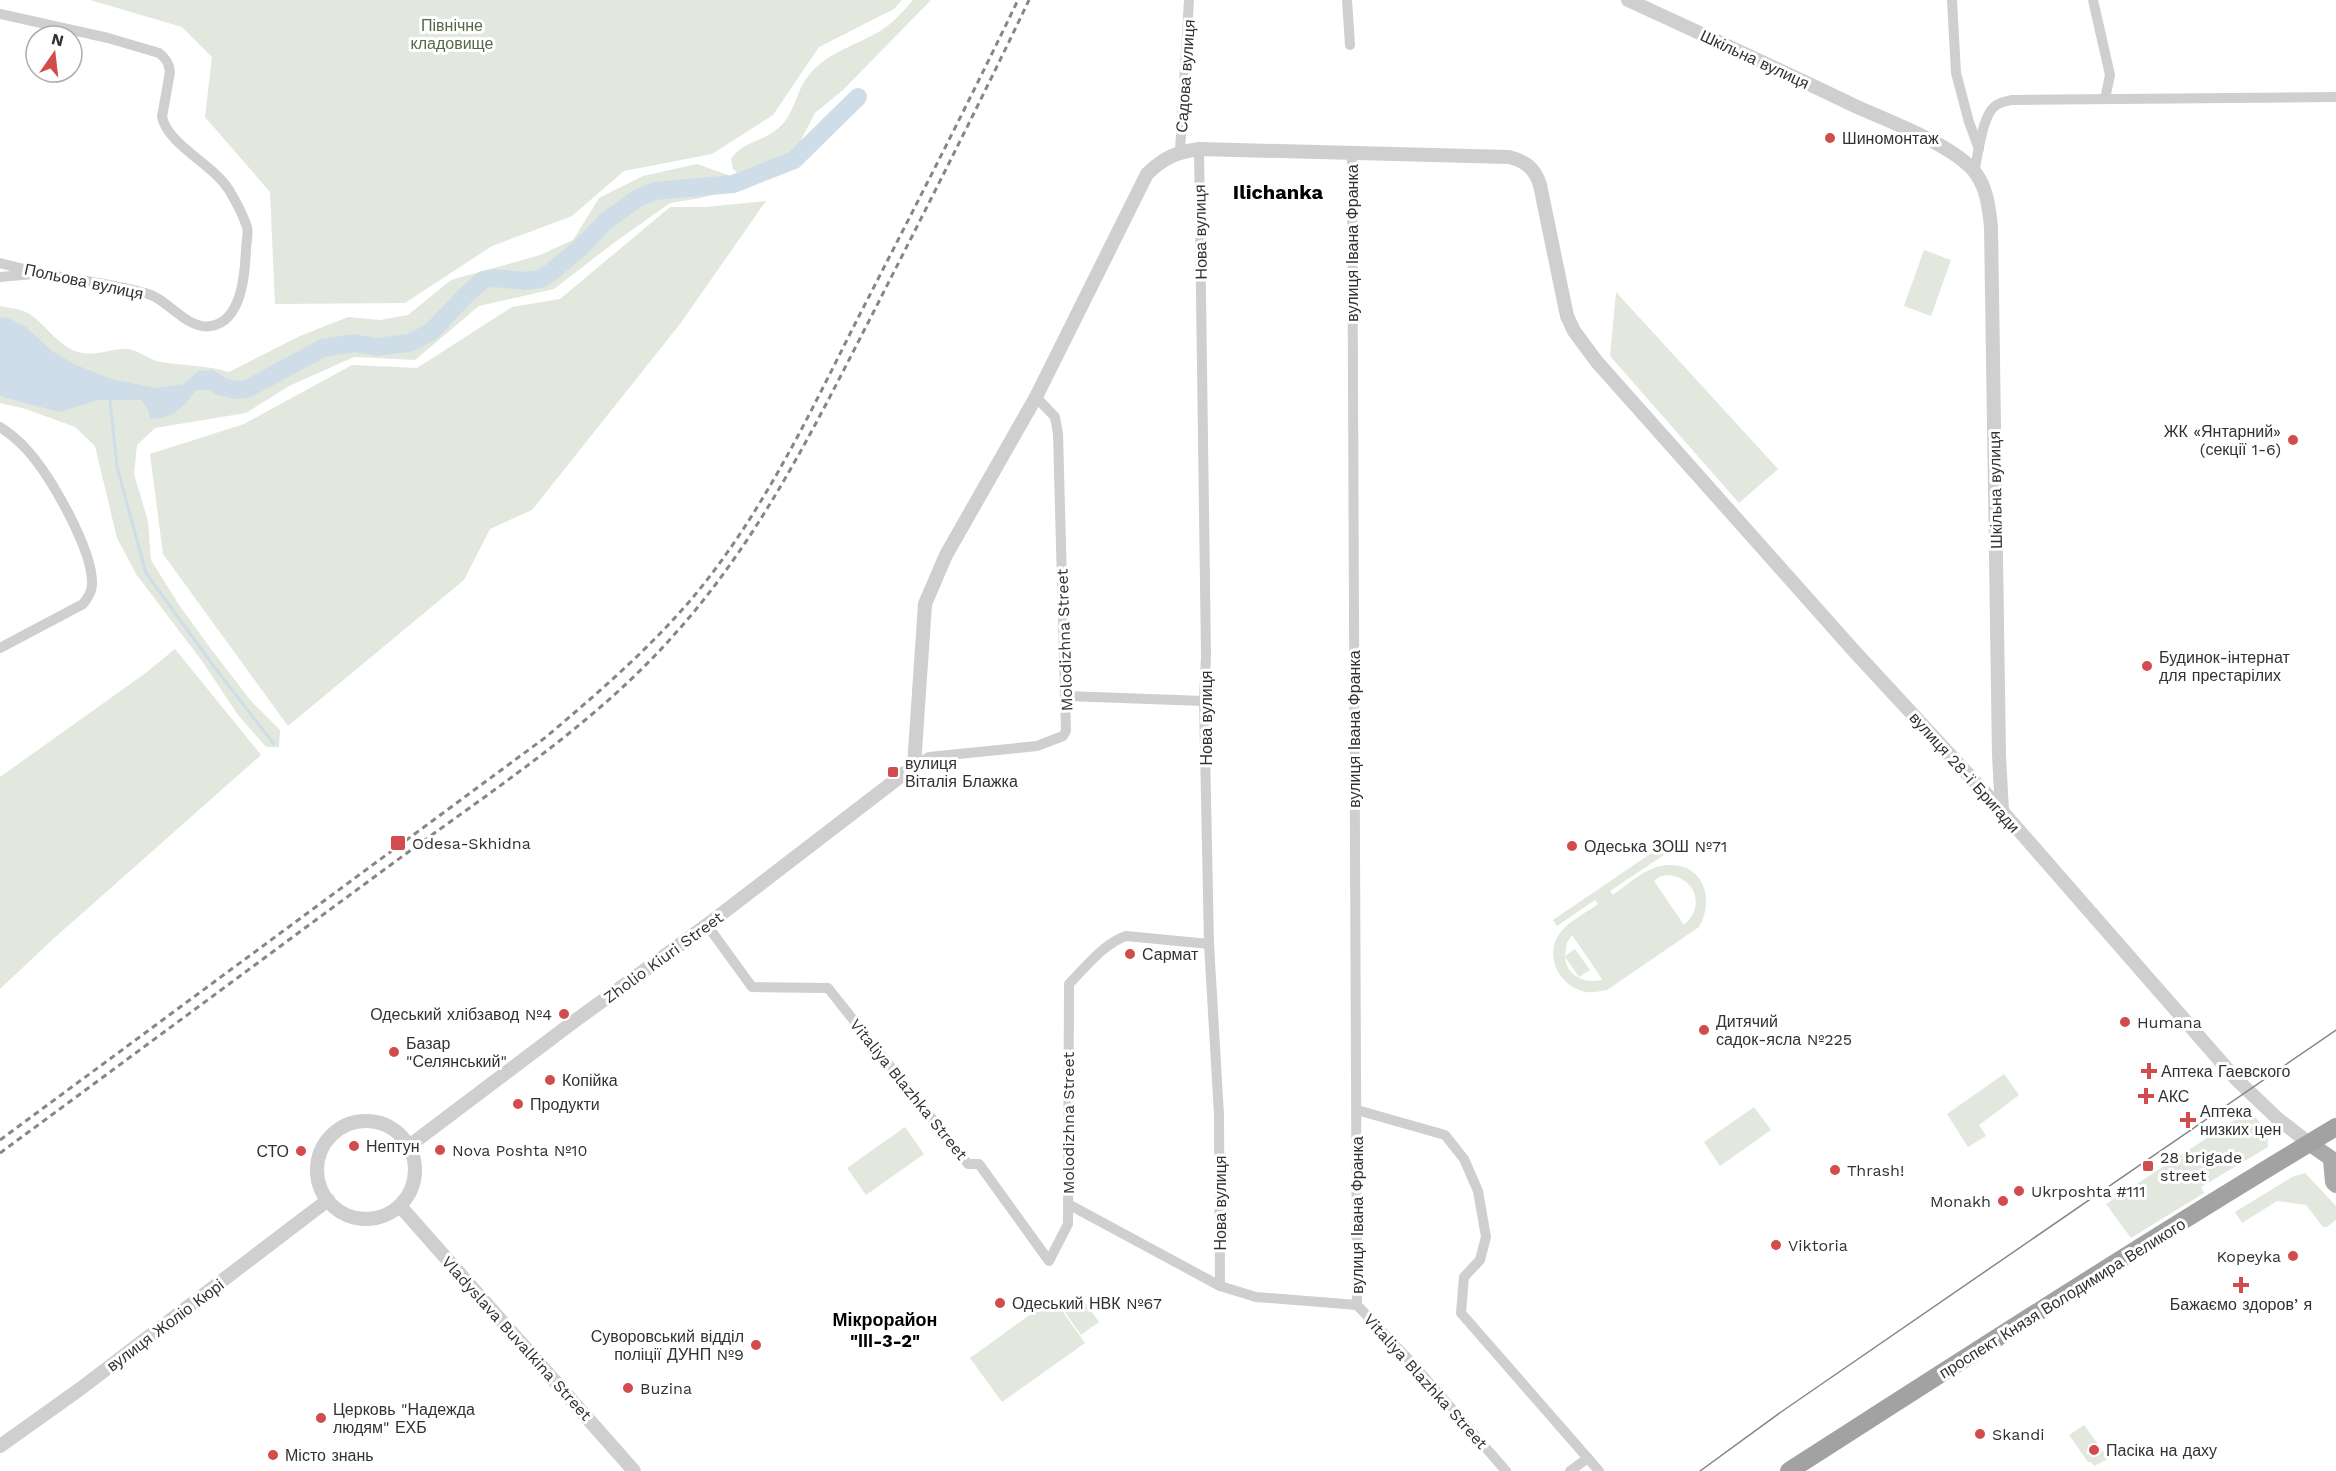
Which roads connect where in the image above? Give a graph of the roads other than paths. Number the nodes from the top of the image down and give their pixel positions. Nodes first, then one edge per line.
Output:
1 (1190, 0) edge
2 (1347, 0) edge
3 (1628, 0) edge
4 (1952, 0) edge
5 (2093, 0) edge
6 (0, 14) edge
7 (1350, 45) dead end
8 (2336, 97) edge
9 (2105, 99) junction
10 (1199, 149) junction
11 (1980, 149) junction
12 (1180, 151) junction
13 (1352, 153) junction
14 (1974, 172) junction
15 (0, 263) edge
16 (41, 273) junction
17 (0, 278) edge
18 (1036, 397) junction
19 (0, 428) edge
20 (0, 648) edge
21 (1066, 696) junction
22 (1204, 701) junction
23 (914, 766) junction
24 (2002, 811) junction
25 (707, 925) junction
26 (1209, 944) junction
27 (1357, 1110) junction
28 (2336, 1127) edge
29 (2309, 1143) junction
30 (409, 1146) junction
31 (2334, 1161) edge
32 (2336, 1185) edge
33 (328, 1200) junction
34 (1068, 1204) junction
35 (400, 1206) junction
36 (1220, 1287) junction
37 (1357, 1305) junction
38 (0, 1446) edge
39 (1588, 1458) junction
40 (634, 1471) edge
41 (1506, 1471) edge
42 (1570, 1471) edge
43 (1599, 1471) edge
44 (1789, 1471) edge

1 - 12 street, Садова вулиця
2 - 7 street
3 - 14 street, Шкільна вулиця
4 - 11 street
5 - 9 street
6 - 16 street, Польова вулиця
8 - 9 street
9 - 11 street
10 - 12 street, вулиця 28-ї Бригади
10 - 13 street, вулиця 28-ї Бригади
10 - 22 street, Нова вулиця
11 - 14 street
12 - 18 street
13 - 24 street, вулиця 28-ї Бригади
13 - 27 street, вулиця Івана Франка
14 - 24 street, Шкільна вулиця
15 - 16 street, Польова вулиця
16 - 17 street
18 - 21 street, Molodizhna Street
18 - 23 street
19 - 20 street
21 - 22 street
21 - 23 street, Molodizhna Street
22 - 26 street, Нова вулиця
23 - 25 street, Zholio Kiuri Street
24 - 29 street, вулиця 28-ї Бригади
25 - 30 street, Zholio Kiuri Street
25 - 34 street, Vitaliya Blazhka Street
26 - 34 street, Molodizhna Street
26 - 36 street, Нова вулиця
27 - 37 street, вулиця Івана Франка
27 - 39 street
28 - 29 highway, проспект Князя Володимира Великого
29 - 31 main road, вулиця 28-ї Бригади
29 - 44 highway, проспект Князя Володимира Великого
30 - 33 street
30 - 35 street
31 - 32 main road, вулиця 28-ї Бригади
33 - 35 street
33 - 38 street, вулиця Жоліо Кюрі
34 - 36 street, Vitaliya Blazhka Street
35 - 40 street, Vladyslava Buvalkina Street
36 - 37 street, Vitaliya Blazhka Street
37 - 41 street, Vitaliya Blazhka Street
39 - 42 street
39 - 43 street

